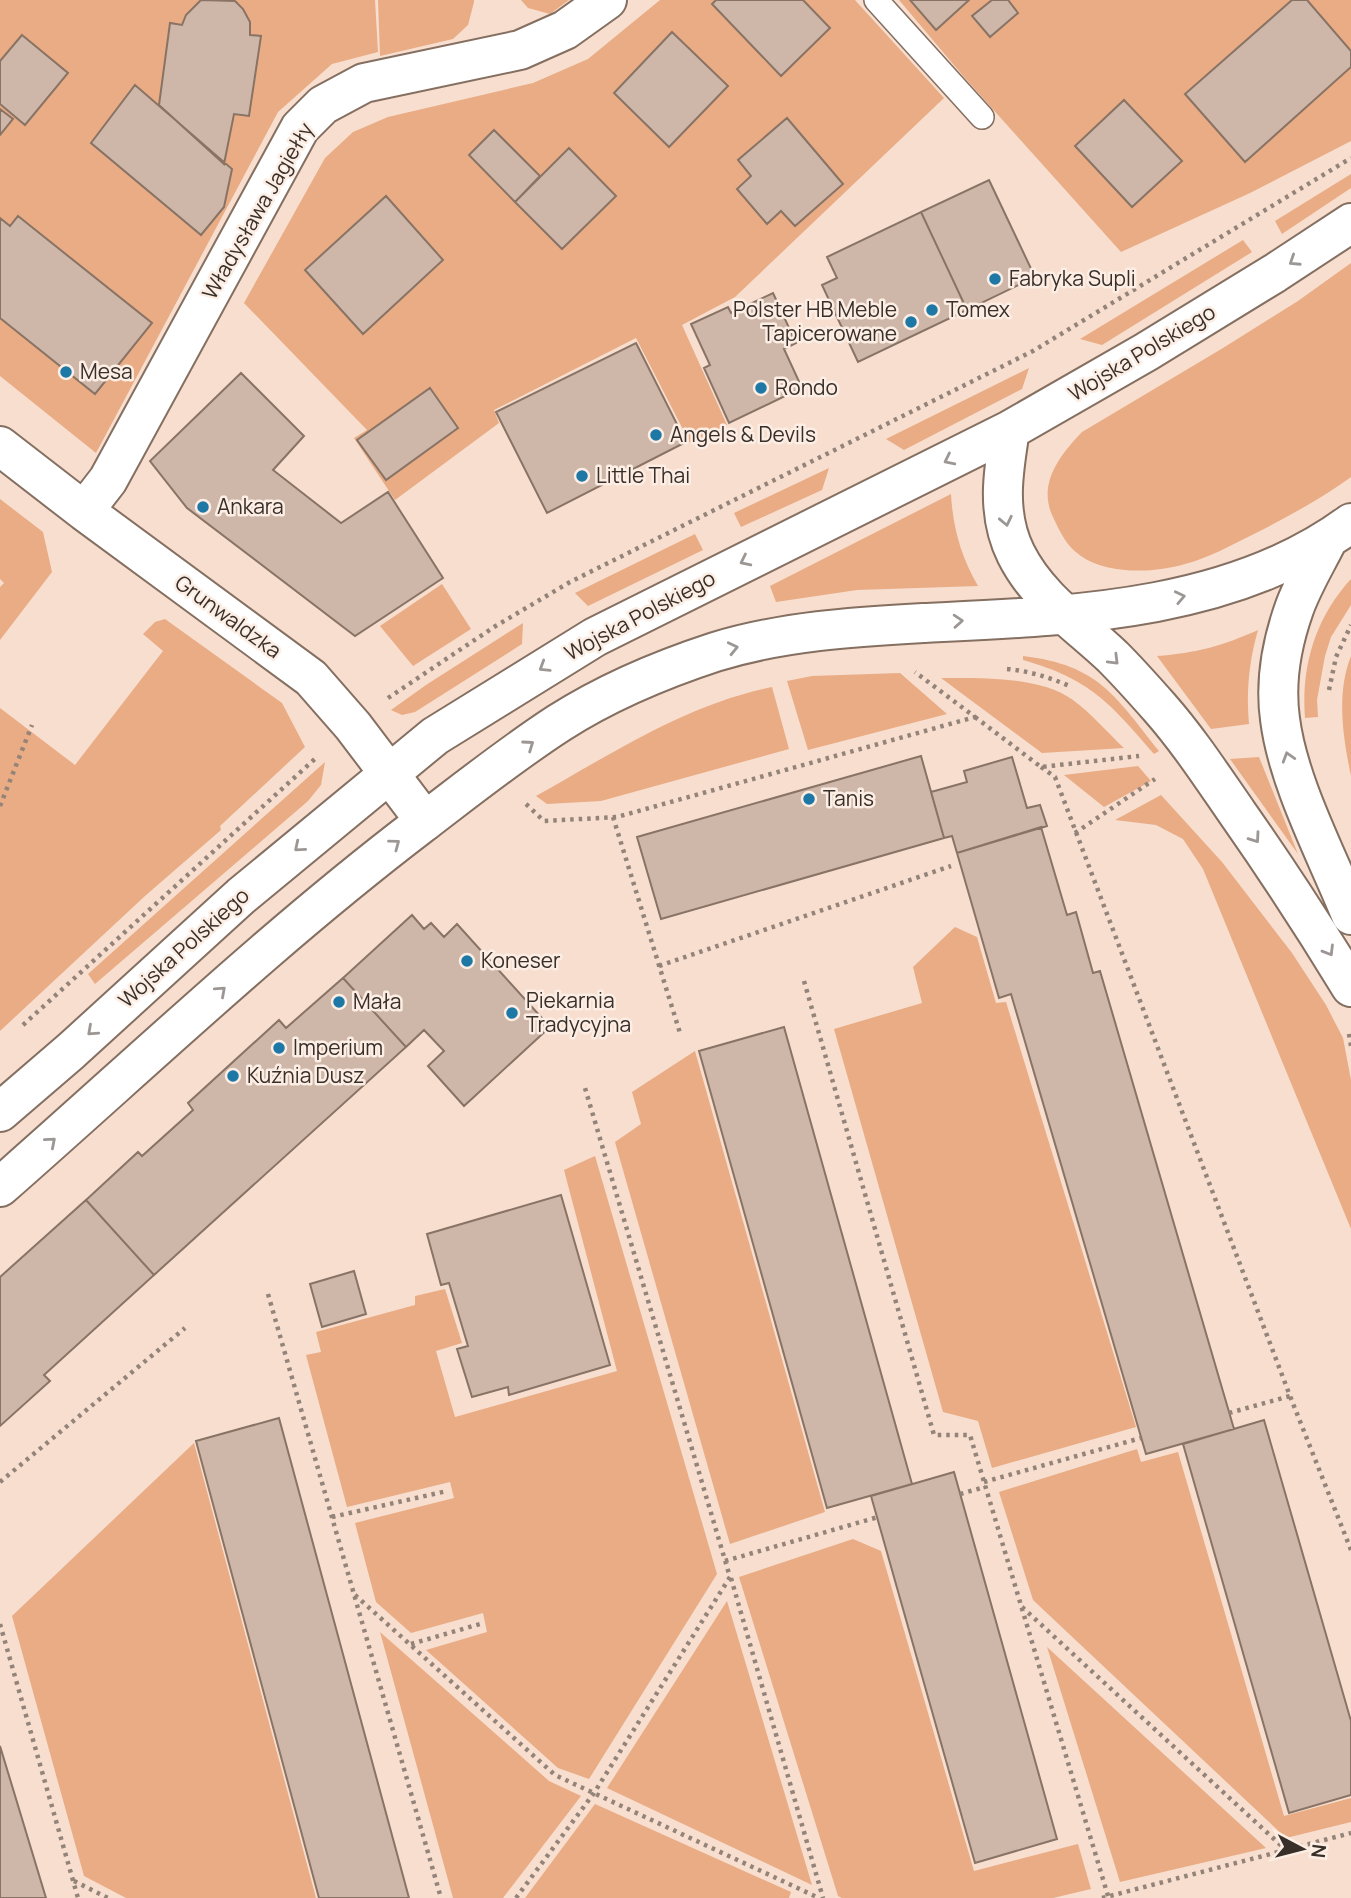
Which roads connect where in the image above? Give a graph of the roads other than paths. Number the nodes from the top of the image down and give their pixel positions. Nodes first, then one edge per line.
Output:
1 (607, 0) edge
2 (876, 0) edge
3 (982, 117) dead end
4 (1351, 223) edge
5 (1010, 430) junction
6 (0, 446) edge
7 (84, 512) junction
8 (1339, 532) edge
9 (1064, 614) junction
10 (388, 772) junction
11 (425, 821) junction
12 (1351, 915) edge
13 (1351, 988) edge
14 (0, 1112) edge
15 (0, 1187) edge

1 - 7 street, Władysława Jagiełły
2 - 3 lane
4 -> 5 street, Wojska Polskiego
5 -> 9 street
5 -> 10 street, Wojska Polskiego
6 - 7 street, Grunwaldzka
7 - 10 street, Grunwaldzka
9 -> 8 street
12 -> 8 street
11 -> 9 street
9 -> 13 street
10 - 11 street, Grunwaldzka
10 -> 14 street, Wojska Polskiego
15 -> 11 street

